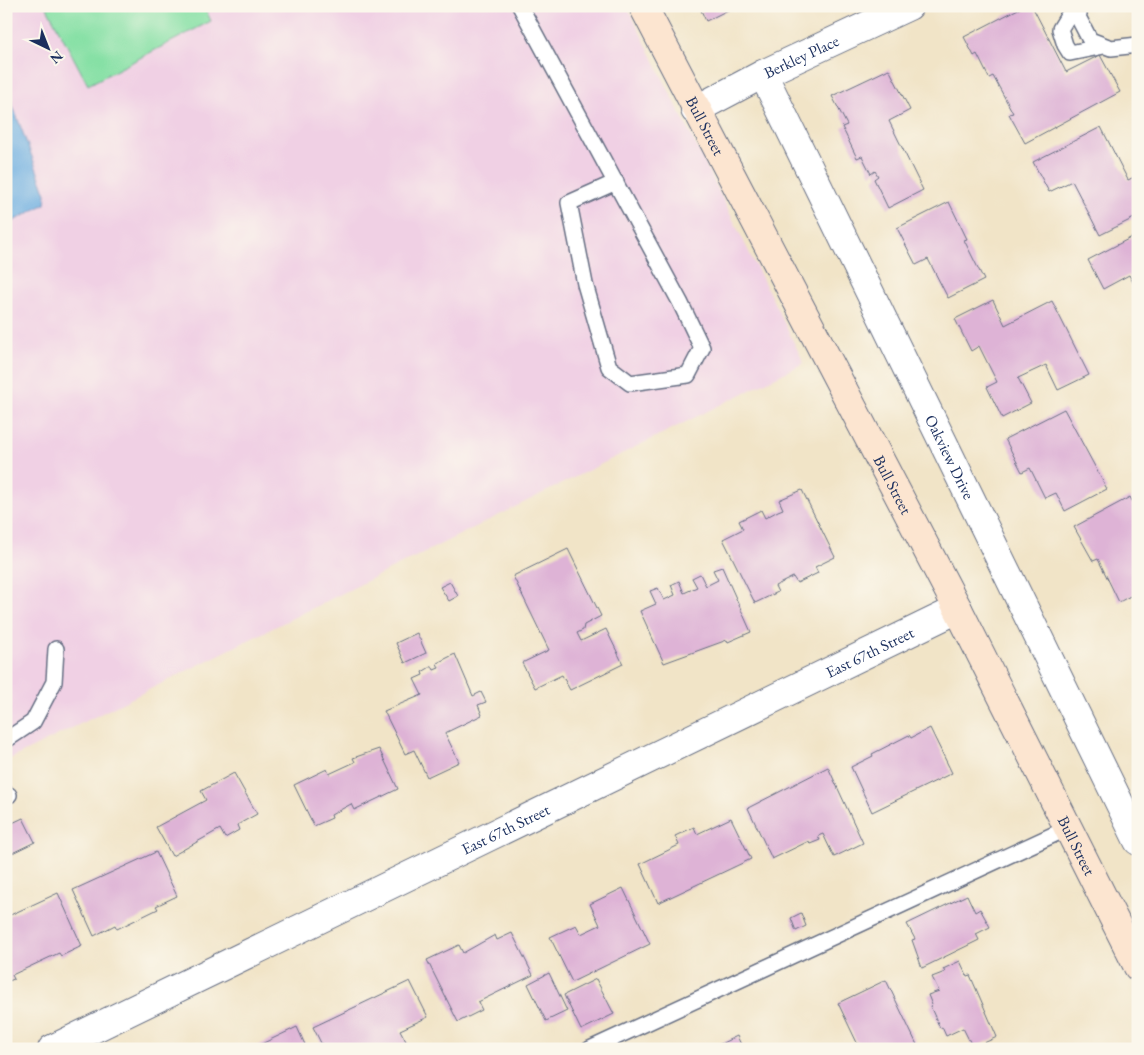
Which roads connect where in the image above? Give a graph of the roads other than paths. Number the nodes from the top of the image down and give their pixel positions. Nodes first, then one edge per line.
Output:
1 (520, 6) edge
2 (643, 6) edge
3 (909, 6) edge
4 (1074, 6) edge
5 (1081, 6) edge
6 (1138, 45) edge
7 (1104, 46) junction
8 (763, 74) junction
9 (695, 110) junction
10 (616, 182) junction
11 (958, 609) junction
12 (56, 649) dead end
13 (6, 740) edge
14 (1068, 828) junction
15 (1138, 841) edge
16 (1138, 967) edge
17 (52, 1049) edge
18 (590, 1049) edge

1 - 10 lane
2 - 9 street, Bull Street
3 - 8 street, Berkley Place
4 - 7 lane
5 - 7 lane
6 - 7 lane
8 - 9 street, Berkley Place
8 - 15 street, Oakview Drive
9 - 11 street, Bull Street
10 - 10 lane
11 - 14 street, Bull Street
11 - 17 street, East 67th Street
12 - 13 lane
14 - 16 street, Bull Street
14 - 18 lane

